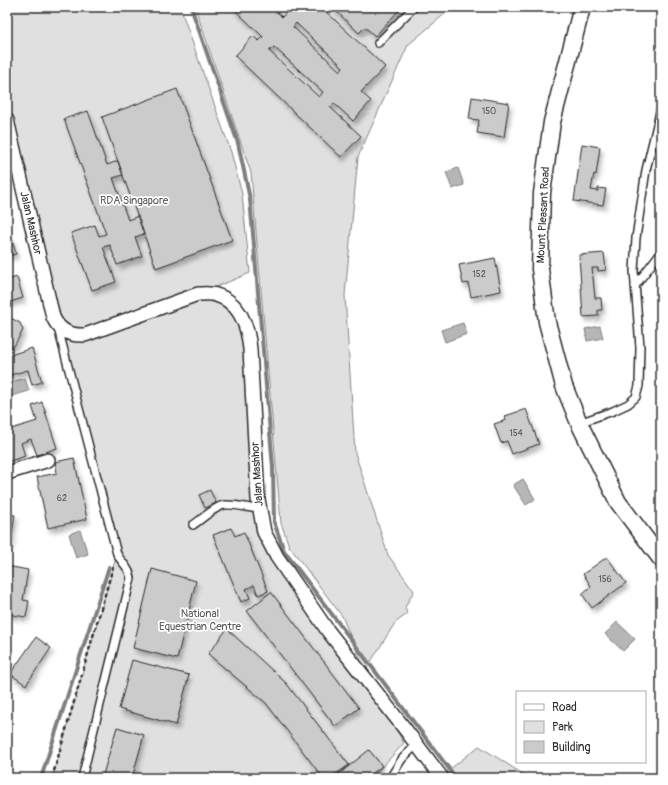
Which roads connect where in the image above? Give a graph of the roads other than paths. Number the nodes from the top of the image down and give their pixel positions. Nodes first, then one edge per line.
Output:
1 (414, 7) edge
2 (582, 7) edge
3 (378, 44) dead end
4 (661, 108) edge
5 (7, 120) edge
6 (661, 126) edge
7 (653, 141) junction
8 (661, 252) edge
9 (635, 286) junction
10 (57, 326) junction
11 (579, 422) junction
12 (48, 460) dead end
13 (7, 473) edge
14 (259, 509) junction
15 (193, 525) dead end
16 (661, 559) edge
17 (416, 745) junction
18 (82, 778) edge
19 (390, 778) edge
20 (442, 778) edge

1 - 3 lane
2 - 11 street, Mount Pleasant Road
4 - 7 lane
5 - 10 street, Jalan Mashhor
6 - 7 lane
7 - 9 lane
8 - 9 lane
9 - 11 lane
10 - 14 street, Jalan Mashhor
10 - 18 lane, Jalan Mashhor
11 - 16 street, Mount Pleasant Road
12 - 13 street
14 - 15 lane
14 - 17 street, Jalan Mashhor
17 - 19 lane
17 - 20 street, Jalan Mashhor

